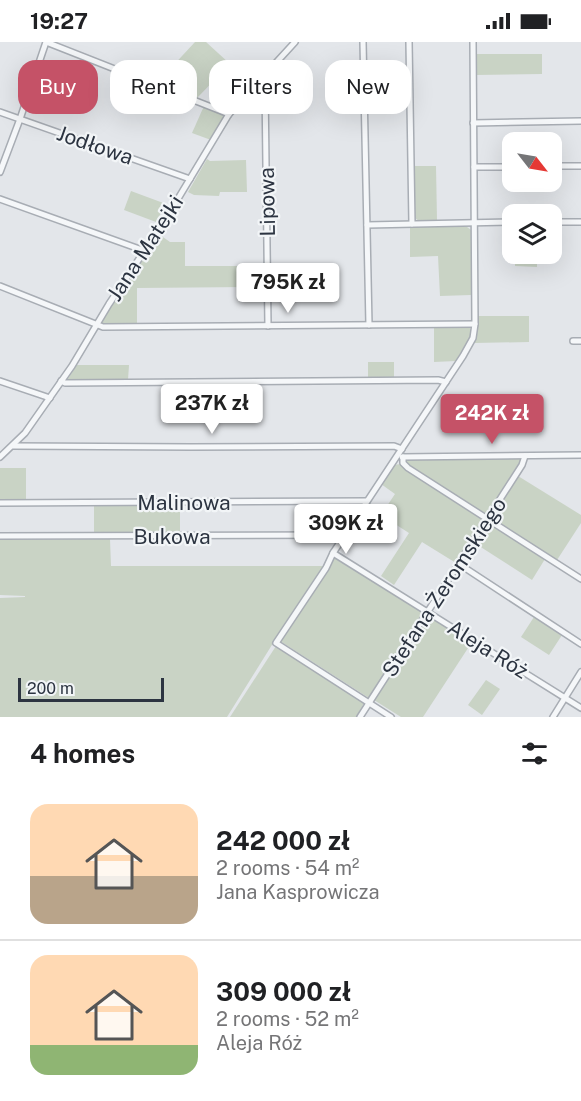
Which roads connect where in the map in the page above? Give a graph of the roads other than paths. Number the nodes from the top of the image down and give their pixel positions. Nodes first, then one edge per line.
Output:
1 (46, 42) edge
2 (294, 42) edge
3 (363, 42) edge
4 (409, 42) edge
5 (473, 42) edge
6 (278, 60) edge
7 (209, 106) edge
8 (0, 112) edge
9 (230, 114) edge
10 (265, 114) edge
11 (20, 119) junction
12 (581, 121) edge
13 (473, 123) junction
14 (562, 166) edge
15 (581, 166) edge
16 (474, 167) junction
17 (502, 167) edge
18 (0, 172) edge
19 (190, 179) junction
20 (0, 199) edge
21 (502, 222) edge
22 (562, 222) edge
23 (581, 222) edge
24 (474, 223) junction
25 (412, 224) junction
26 (367, 225) junction
27 (145, 251) junction
28 (0, 286) edge
29 (97, 324) junction
30 (475, 324) junction
31 (369, 325) junction
32 (268, 326) junction
33 (581, 340) edge
34 (573, 341) dead end
35 (0, 381) edge
36 (61, 381) junction
37 (446, 382) junction
38 (50, 398) junction
39 (13, 446) junction
40 (401, 454) junction
41 (581, 455) edge
42 (0, 456) edge
43 (525, 456) junction
44 (368, 501) junction
45 (0, 503) edge
46 (488, 519) junction
47 (345, 535) junction
48 (0, 536) edge
49 (333, 553) junction
50 (459, 564) junction
51 (581, 579) edge
52 (428, 612) junction
53 (581, 644) edge
54 (581, 672) edge
55 (565, 698) junction
56 (369, 703) junction
57 (581, 708) edge
58 (360, 717) edge
59 (391, 717) edge
60 (553, 717) edge

1 - 7 street
1 - 11 street
2 - 6 street, Jana Matejki
3 - 26 street
4 - 25 street
5 - 13 street
8 - 11 street, Jodłowa
9 - 19 street, Jana Matejki
10 - 32 street, Lipowa
11 - 18 street
11 - 19 street, Jodłowa
12 - 13 street
13 - 16 street
14 - 15 street
16 - 17 street
16 - 24 street
19 - 27 street, Jana Matejki
20 - 27 street
21 - 24 street
22 - 23 street
24 - 25 street
24 - 30 street
25 - 26 street
26 - 31 street
27 - 29 street, Jana Matejki
28 - 29 street
29 - 32 street
29 - 36 street, Jana Matejki
30 - 31 street
30 - 37 street
31 - 32 street
33 - 34 street
35 - 38 street
36 - 37 street
36 - 38 street, Jana Matejki
37 - 40 street
38 - 39 street, Jana Matejki
39 - 40 street
39 - 42 street, Jana Matejki
40 - 43 street
40 - 44 street
40 - 46 street
41 - 43 street
43 - 46 street, Stefana Żeromskiego
44 - 45 street, Malinowa
44 - 47 street
46 - 50 street, Stefana Żeromskiego
46 - 51 street
47 - 48 street, Bukowa
47 - 49 street
49 - 52 street, Aleja Róż
49 - 56 street
50 - 52 street, Stefana Żeromskiego
50 - 53 street
52 - 55 street, Aleja Róż
52 - 56 street, Stefana Żeromskiego
54 - 55 street
55 - 57 street, Aleja Róż
55 - 60 street
56 - 58 street, Stefana Żeromskiego
56 - 59 street

